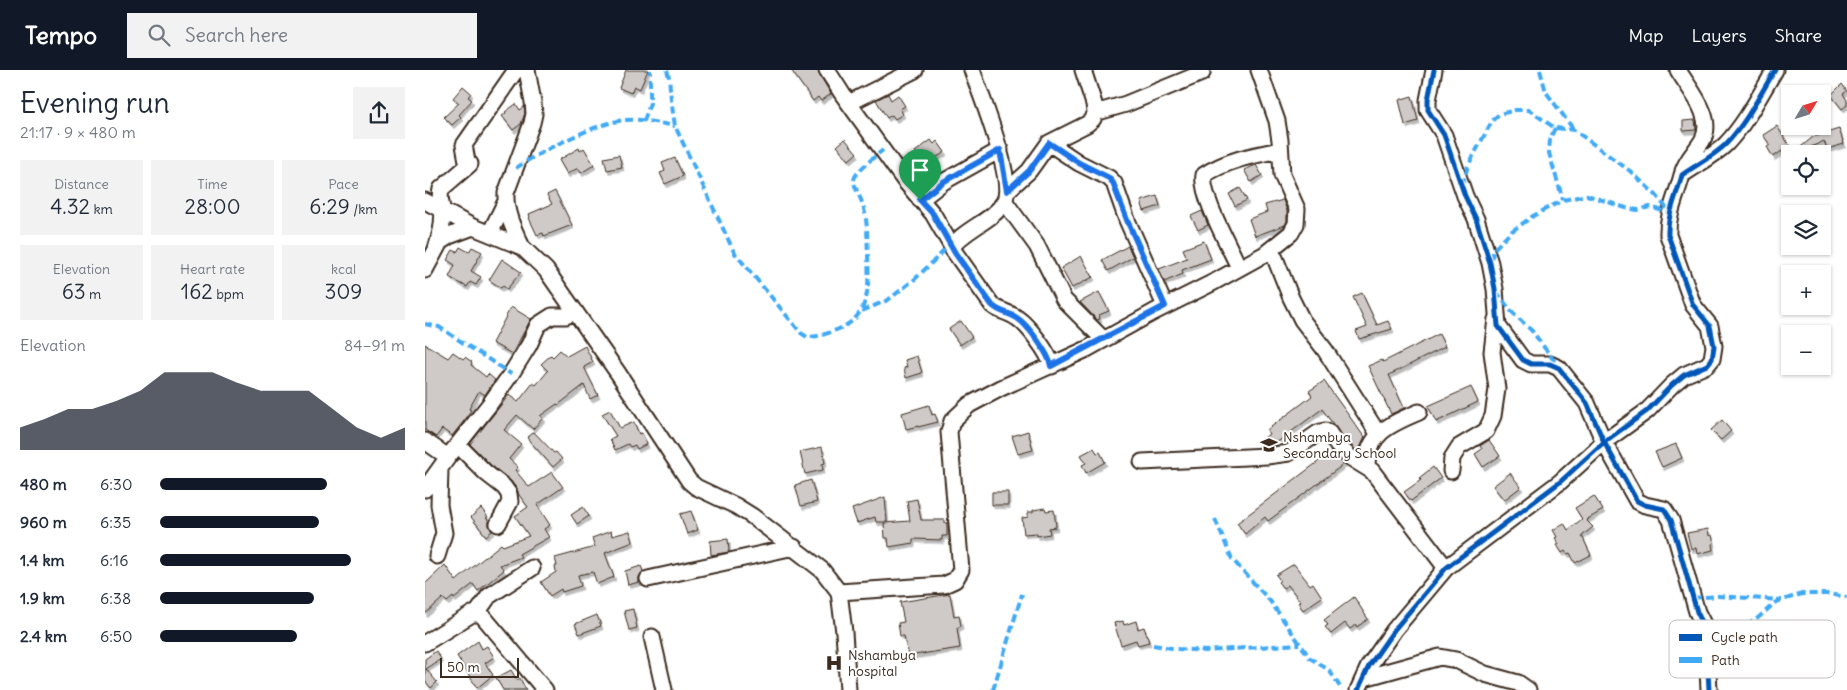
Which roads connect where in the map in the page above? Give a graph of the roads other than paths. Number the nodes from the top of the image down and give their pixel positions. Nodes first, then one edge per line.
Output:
1 (516, 70) edge
2 (527, 70) edge
3 (827, 70) edge
4 (915, 70) edge
5 (972, 70) edge
6 (1083, 70) edge
7 (1259, 70) edge
8 (1435, 70) edge
9 (1678, 70) edge
10 (1775, 70) edge
11 (1201, 73) dead end
12 (849, 104) junction
13 (1095, 113) junction
14 (1049, 143) junction
15 (1000, 150) junction
16 (1280, 150) junction
17 (1682, 175) junction
18 (1006, 197) junction
19 (920, 200) junction
20 (425, 201) edge
21 (506, 201) junction
22 (442, 209) junction
23 (473, 227) junction
24 (490, 233) junction
25 (522, 247) junction
26 (953, 247) junction
27 (436, 249) junction
28 (1265, 254) junction
29 (1239, 268) junction
30 (425, 270) edge
31 (1165, 306) junction
32 (575, 311) junction
33 (1496, 318) junction
34 (1103, 339) junction
35 (1051, 366) junction
36 (1419, 412) dead end
37 (1379, 435) junction
38 (425, 441) edge
39 (1604, 442) junction
40 (458, 444) junction
41 (1142, 462) dead end
42 (444, 463) junction
43 (1367, 467) junction
44 (1451, 471) dead end
45 (425, 489) edge
46 (498, 524) dead end
47 (794, 547) junction
48 (437, 556) dead end
49 (532, 568) dead end
50 (1446, 568) junction
51 (648, 579) dead end
52 (839, 592) junction
53 (477, 613) junction
54 (1701, 620) edge
55 (652, 637) dead end
56 (425, 643) edge
57 (1361, 684) edge
58 (545, 690) edge
59 (664, 690) edge
60 (848, 690) edge
61 (1528, 690) edge

1 - 22 street
2 - 21 street
3 - 12 street
4 - 12 street
5 - 15 street
6 - 13 street
7 - 16 street
8 - 33 street
9 - 17 street
10 - 17 street
11 - 13 street
12 - 19 street
13 - 14 street
14 - 18 street
14 - 31 street
15 - 18 street
15 - 19 street
16 - 28 street
16 - 29 street
17 - 39 street
18 - 26 street
18 - 34 street
19 - 26 street
20 - 22 street
21 - 24 street
21 - 25 street
22 - 23 street
22 - 27 street
23 - 24 street
23 - 27 street
24 - 25 street
25 - 32 street
26 - 35 street
27 - 30 street
28 - 29 street
28 - 37 street
29 - 31 street
31 - 34 street
32 - 40 street
32 - 47 street
33 - 39 street
33 - 44 street
34 - 35 street
35 - 52 street
36 - 37 street
37 - 43 street
38 - 42 street
39 - 50 street
39 - 54 street
40 - 42 street
40 - 46 street
41 - 43 street
42 - 45 street
42 - 48 street
43 - 50 street
47 - 51 street
47 - 52 street
49 - 53 street
50 - 57 street
52 - 60 street
53 - 56 street
53 - 58 street
55 - 59 street
57 - 61 street

